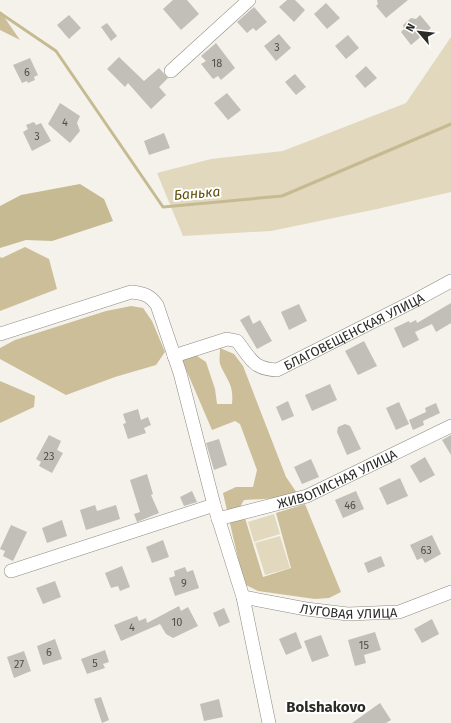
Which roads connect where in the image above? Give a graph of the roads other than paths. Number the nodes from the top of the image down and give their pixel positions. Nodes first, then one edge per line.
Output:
1 (249, 0) edge
2 (171, 71) dead end
3 (451, 281) edge
4 (0, 334) edge
5 (174, 356) junction
6 (451, 426) edge
7 (214, 505) junction
8 (218, 519) junction
9 (11, 571) dead end
10 (451, 592) edge
11 (243, 597) junction
12 (269, 723) edge

1 - 2 street
3 - 5 street, БЛАГОВЕЩЕНСКАЯ УЛИЦА
4 - 5 street
5 - 7 street
6 - 8 street, ЖИВОПИСНАЯ УЛИЦА
7 - 8 street
7 - 9 street
8 - 11 street
10 - 11 street, ЛУГОВАЯ УЛИЦА
11 - 12 street

